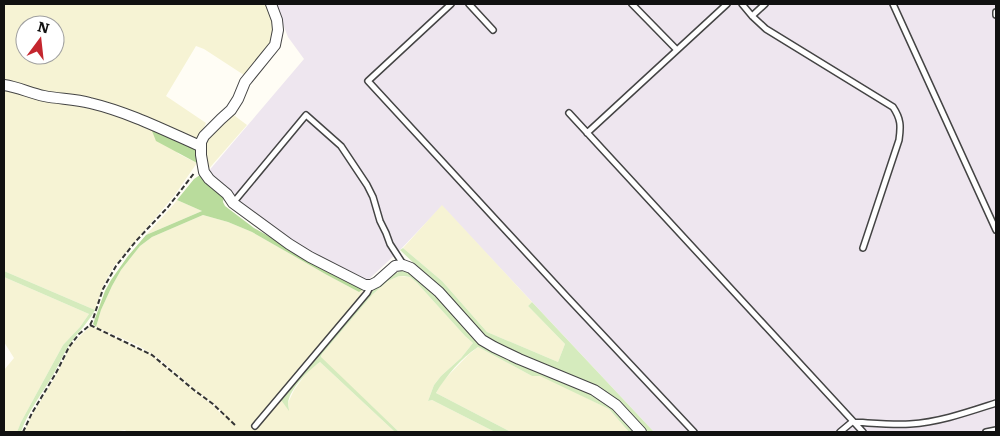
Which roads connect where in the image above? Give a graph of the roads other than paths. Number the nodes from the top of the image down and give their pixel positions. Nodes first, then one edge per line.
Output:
1 (270, 4) edge
2 (451, 4) edge
3 (469, 4) edge
4 (632, 4) edge
5 (727, 4) edge
6 (742, 4) edge
7 (765, 4) edge
8 (893, 4) edge
9 (752, 16) junction
10 (493, 30) dead end
11 (677, 50) junction
12 (4, 85) edge
13 (569, 113) dead end
14 (587, 132) junction
15 (200, 146) junction
16 (233, 202) junction
17 (996, 229) edge
18 (863, 248) dead end
19 (403, 265) junction
20 (371, 285) junction
21 (996, 403) edge
22 (852, 422) junction
23 (255, 426) dead end
24 (996, 430) edge
25 (641, 432) edge
26 (694, 432) edge
27 (840, 432) edge
28 (862, 432) edge
29 (988, 432) edge

1 - 15 street
2 - 26 lane
3 - 10 lane
4 - 11 lane
5 - 11 lane
6 - 9 lane
7 - 9 lane
8 - 17 lane
9 - 18 lane
11 - 14 lane
12 - 15 street
13 - 14 lane
14 - 22 lane
15 - 16 street
16 - 19 lane
16 - 20 street
19 - 20 street
19 - 25 street
20 - 23 lane
21 - 22 lane
22 - 27 lane
22 - 28 lane
24 - 29 lane

